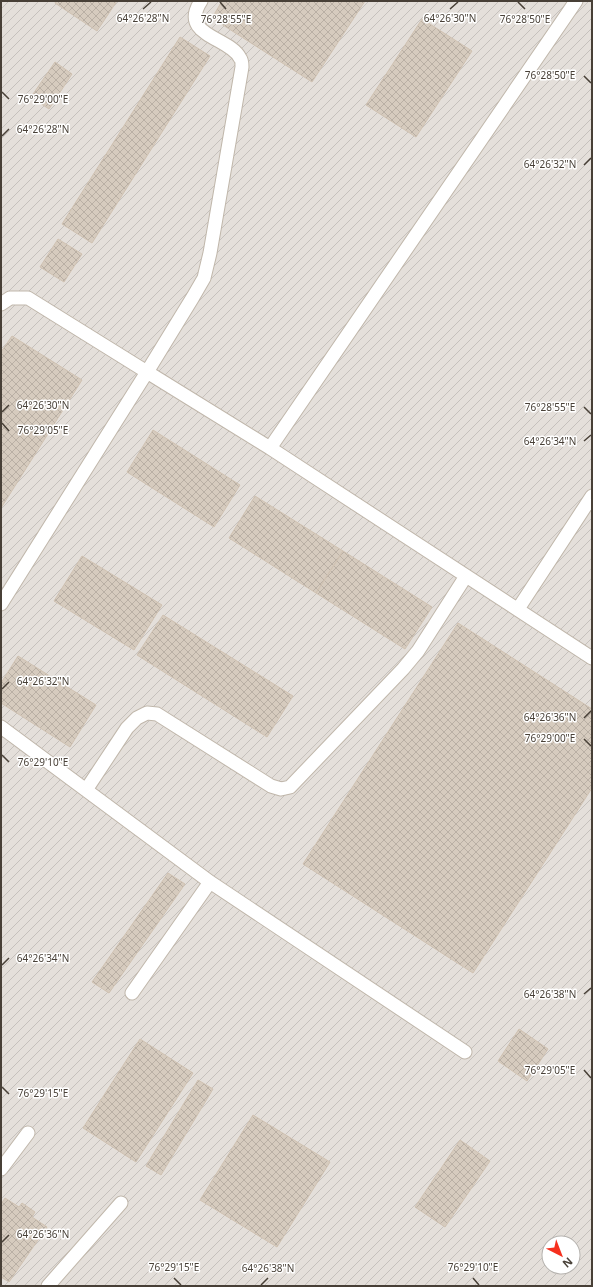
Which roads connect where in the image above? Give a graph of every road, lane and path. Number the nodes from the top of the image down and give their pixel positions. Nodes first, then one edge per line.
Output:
1 (201, 1) edge
2 (576, 1) edge
3 (1, 304) edge
4 (147, 372) junction
5 (270, 448) junction
6 (592, 496) edge
7 (466, 576) junction
8 (1, 604) edge
9 (518, 609) junction
10 (592, 658) edge
11 (1, 727) edge
12 (86, 790) junction
13 (210, 882) junction
14 (132, 993) dead end
15 (465, 1052) dead end
16 (28, 1133) dead end
17 (1, 1169) edge
18 (121, 1203) dead end
19 (48, 1286) edge

1 - 4 lane
2 - 5 lane
3 - 4 lane
4 - 5 lane
4 - 8 lane
5 - 7 lane
6 - 9 lane
7 - 9 lane
7 - 12 lane
9 - 10 lane
11 - 12 lane
12 - 13 lane
13 - 14 lane
13 - 15 lane
16 - 17 lane
18 - 19 lane

